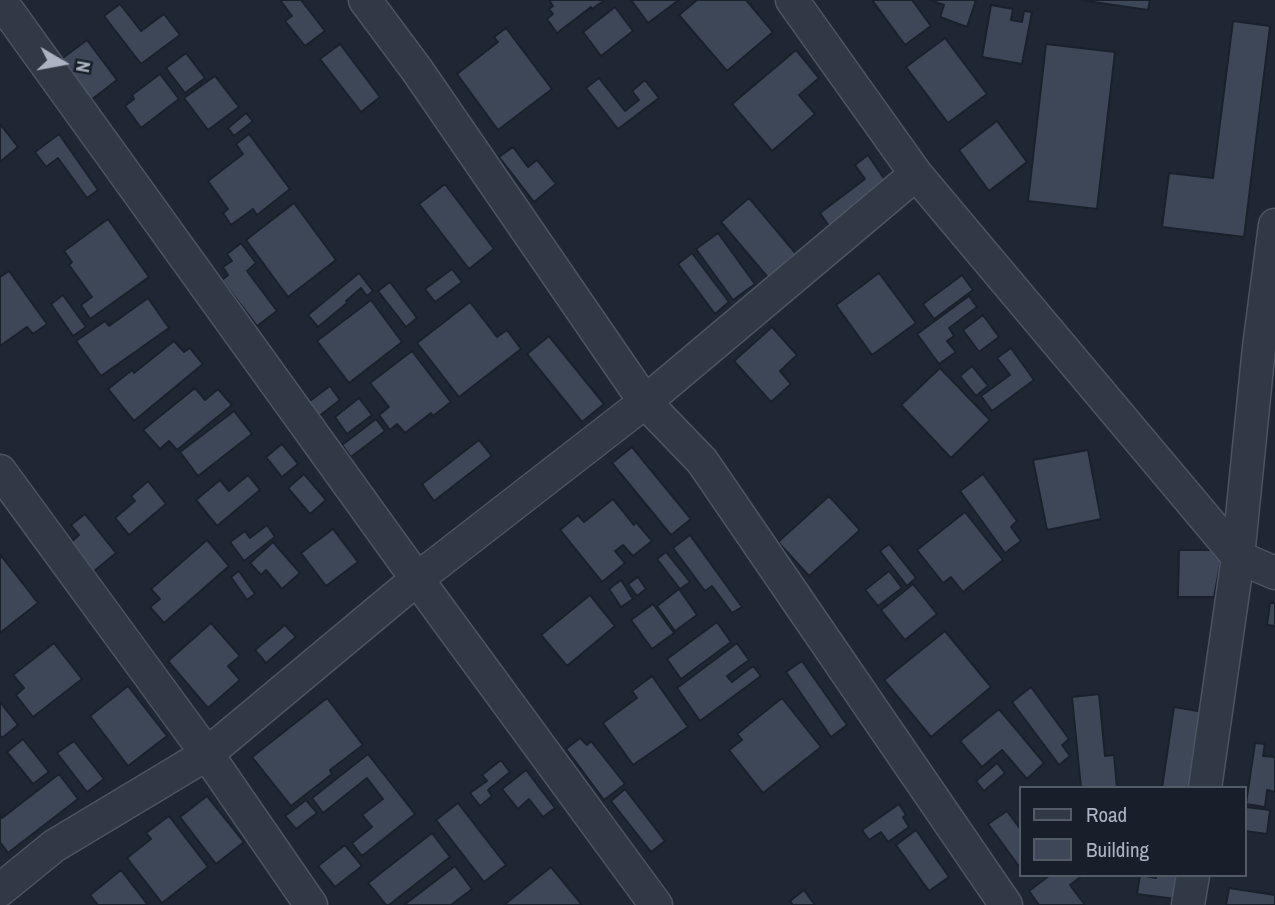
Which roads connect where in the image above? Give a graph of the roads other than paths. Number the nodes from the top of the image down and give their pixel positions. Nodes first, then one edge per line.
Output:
1 (365, 0) edge
2 (792, 0) edge
3 (10, 9) edge
4 (916, 174) junction
5 (1275, 225) edge
6 (1267, 349) edge
7 (645, 402) junction
8 (0, 471) edge
9 (1238, 556) junction
10 (1275, 573) edge
11 (417, 579) junction
12 (207, 754) junction
13 (1205, 786) edge
14 (1193, 877) edge
15 (0, 890) edge
16 (311, 905) edge
17 (656, 905) edge
18 (1006, 905) edge
19 (1188, 905) edge

1 - 7 street
2 - 4 street
3 - 11 street
4 - 7 street
4 - 9 street
5 - 6 street
6 - 9 street
7 - 11 street
7 - 18 street
8 - 12 street
9 - 10 street
9 - 13 street
11 - 12 street
11 - 17 street
12 - 15 street
12 - 16 street
14 - 19 street

